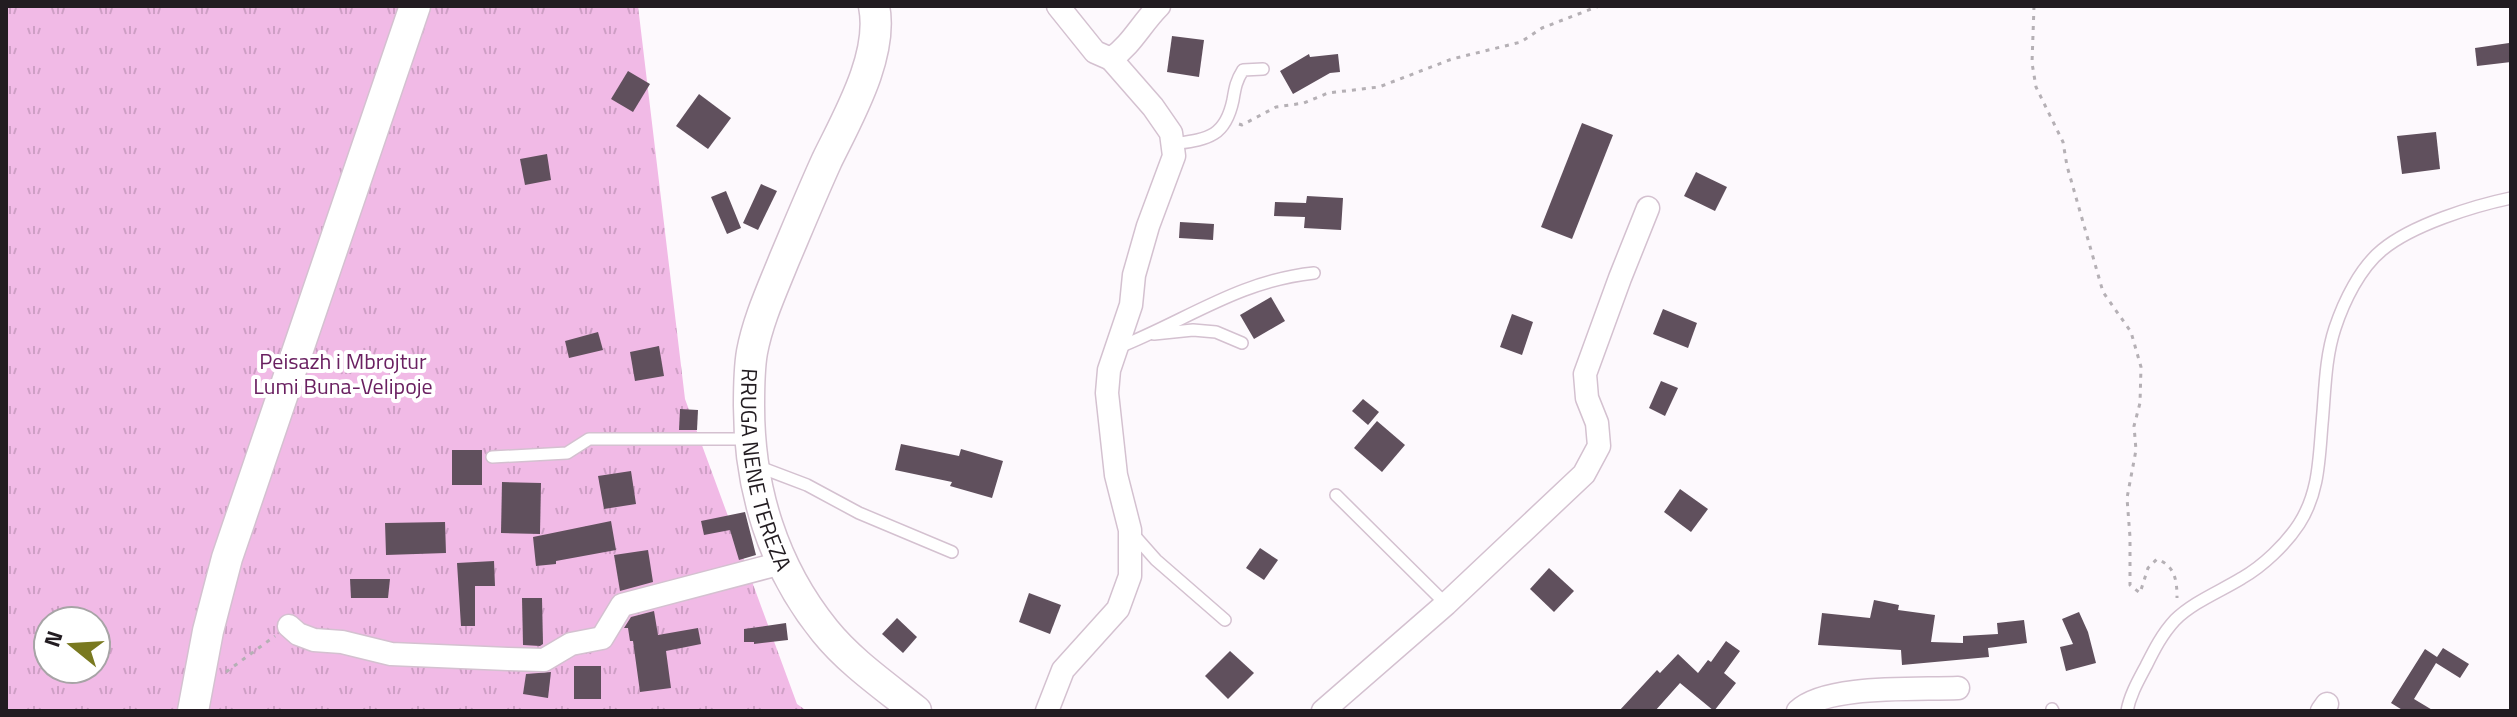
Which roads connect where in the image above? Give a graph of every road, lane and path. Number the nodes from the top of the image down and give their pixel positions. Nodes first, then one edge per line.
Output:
1 (415, 6) edge
2 (874, 6) edge
3 (1058, 6) edge
4 (1159, 6) edge
5 (1599, 6) edge
6 (2034, 6) edge
7 (1111, 59) junction
8 (1263, 69) dead end
9 (1227, 121) junction
10 (1173, 144) junction
11 (2511, 198) edge
12 (1648, 208) dead end
13 (1314, 273) dead end
14 (1153, 334) junction
15 (1242, 343) dead end
16 (1117, 348) junction
17 (751, 452) junction
18 (492, 457) dead end
19 (1336, 495) dead end
20 (1130, 530) junction
21 (952, 552) dead end
22 (782, 563) junction
23 (1446, 604) junction
24 (2177, 618) junction
25 (1225, 620) dead end
26 (289, 626) joint
27 (224, 673) dead end
28 (1958, 688) dead end
29 (193, 711) edge
30 (916, 711) edge
31 (1047, 711) edge
32 (1323, 711) edge
33 (1798, 711) edge
34 (2127, 711) edge

1 - 29 street
2 - 17 street, RRUGA NENE TEREZA
3 - 7 street
4 - 7 street
5 - 9 path
6 - 24 path
7 - 10 street
8 - 9 lane
9 - 10 lane
10 - 16 street
11 - 24 lane
12 - 23 street
13 - 14 lane
14 - 15 lane
14 - 16 lane
16 - 20 street
17 - 18 lane
17 - 21 lane
17 - 22 street, RRUGA NENE TEREZA
19 - 23 lane
20 - 25 lane
20 - 31 street
22 - 26 street
22 - 30 street, RRUGA NENE TEREZA
23 - 32 street
24 - 34 lane
26 - 27 path
28 - 33 street

